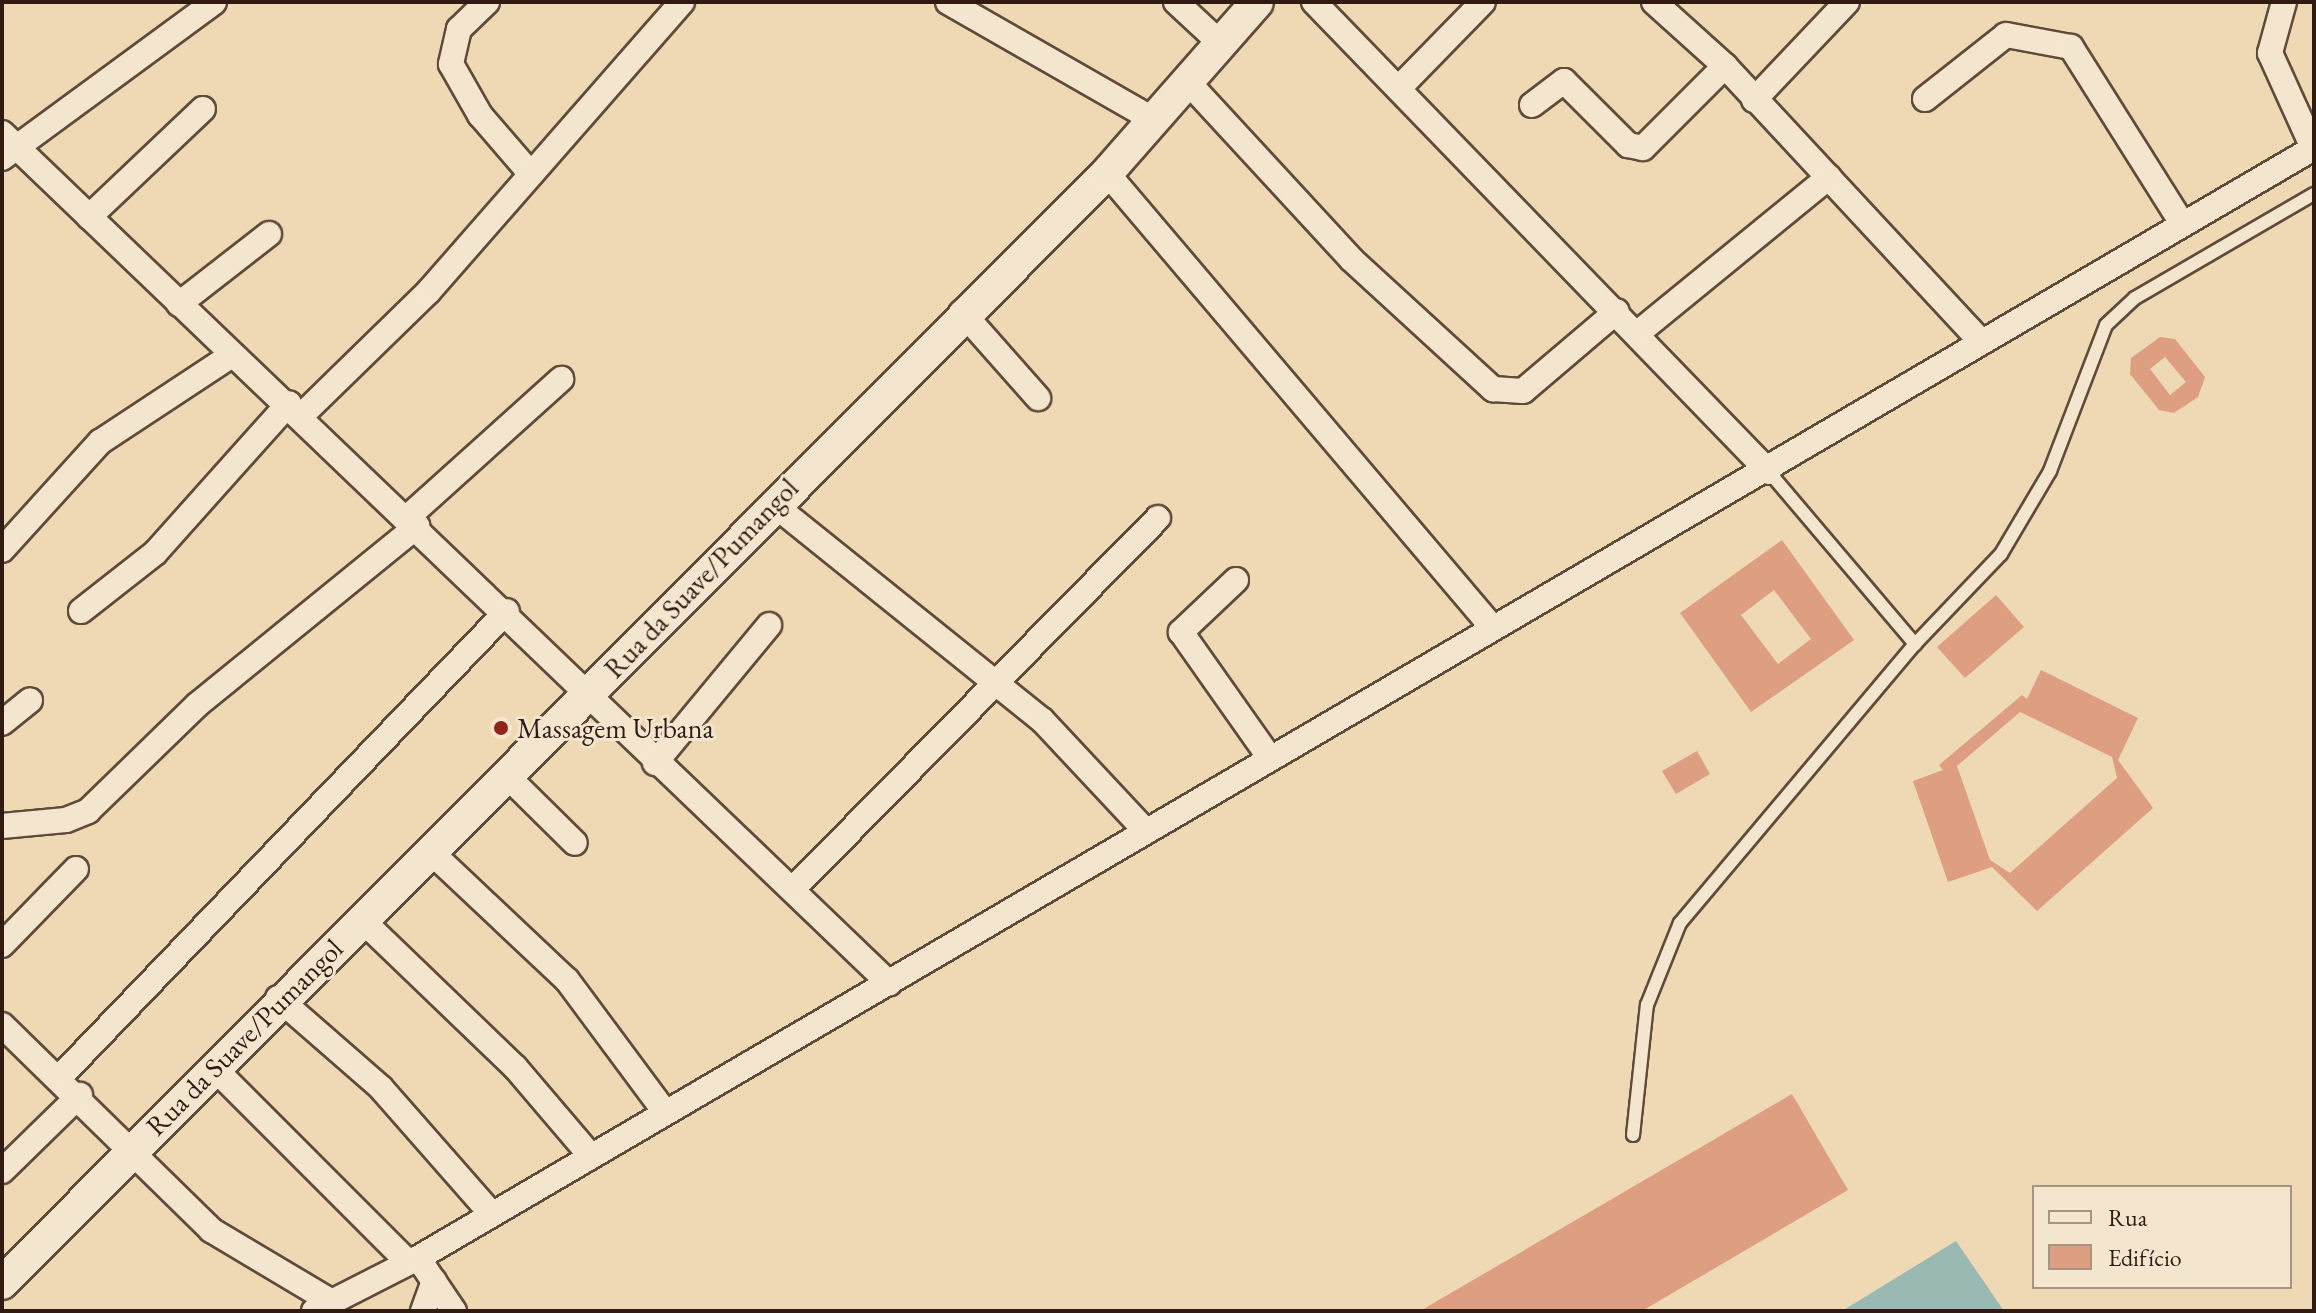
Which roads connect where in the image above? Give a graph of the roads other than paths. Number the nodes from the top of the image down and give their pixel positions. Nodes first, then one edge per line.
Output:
1 (214, 2) edge
2 (487, 2) edge
3 (682, 2) edge
4 (948, 2) edge
5 (1176, 2) edge
6 (1257, 2) edge
7 (1314, 2) edge
8 (1483, 2) edge
9 (1654, 2) edge
10 (1847, 2) edge
11 (2284, 2) edge
12 (1218, 41) junction
13 (1725, 66) junction
14 (1186, 80) junction
15 (1399, 88) junction
16 (1925, 99) dead end
17 (1754, 100) junction
18 (1532, 105) dead end
19 (203, 109) dead end
20 (1154, 120) junction
21 (6, 145) edge
22 (2313, 148) edge
23 (1107, 173) junction
24 (531, 174) junction
25 (1829, 177) junction
26 (2314, 194) edge
27 (89, 217) junction
28 (2181, 222) junction
29 (269, 234) dead end
30 (179, 304) junction
31 (1617, 311) junction
32 (962, 312) junction
33 (1639, 332) junction
34 (1980, 340) junction
35 (232, 355) junction
36 (561, 379) dead end
37 (1038, 398) dead end
38 (296, 408) junction
39 (1769, 472) junction
40 (773, 504) junction
41 (1158, 518) dead end
42 (413, 521) junction
43 (2, 550) edge
44 (1236, 580) dead end
45 (81, 611) dead end
46 (507, 611) junction
47 (769, 625) dead end
48 (1492, 627) junction
49 (1915, 644) junction
50 (997, 683) junction
51 (587, 696) junction
52 (30, 700) dead end
53 (2, 723) edge
54 (1270, 758) junction
55 (655, 763) junction
56 (507, 776) junction
57 (2, 826) edge
58 (1143, 828) junction
59 (575, 843) dead end
60 (432, 853) junction
61 (76, 869) dead end
62 (794, 888) junction
63 (361, 919) junction
64 (2, 945) edge
65 (889, 983) junction
66 (278, 998) junction
67 (2, 1025) edge
68 (213, 1067) junction
69 (61, 1076) junction
70 (80, 1095) junction
71 (665, 1112) junction
72 (1633, 1135) dead end
73 (133, 1149) junction
74 (589, 1154) junction
75 (2, 1171) edge
76 (490, 1212) junction
77 (413, 1260) junction
78 (434, 1281) junction
79 (2, 1283) edge
80 (322, 1306) edge
81 (423, 1311) edge
82 (454, 1311) edge

1 - 21 street
2 - 24 street
3 - 24 street
4 - 20 street
5 - 12 street
6 - 12 street, Rua da Suave/Pumangol
7 - 15 street
8 - 15 street
9 - 13 street
10 - 17 street
11 - 22 street
12 - 14 street, Rua da Suave/Pumangol
13 - 17 street
13 - 18 street
14 - 20 street, Rua da Suave/Pumangol
14 - 31 street
15 - 31 street
16 - 28 street
17 - 25 street
19 - 27 street
20 - 23 street, Rua da Suave/Pumangol
21 - 27 street
22 - 28 street
23 - 32 street, Rua da Suave/Pumangol
23 - 48 street
24 - 38 street
25 - 33 street
25 - 34 street
26 - 49 lane
27 - 30 street
28 - 34 street
29 - 30 street
30 - 35 street
31 - 33 street
32 - 37 street
32 - 40 street, Rua da Suave/Pumangol
33 - 39 street
34 - 39 street
35 - 38 street
35 - 43 street
36 - 42 street
38 - 42 street
38 - 45 street
39 - 48 street
39 - 49 lane
40 - 50 street
40 - 51 street, Rua da Suave/Pumangol
41 - 50 street
42 - 46 street
42 - 57 street
44 - 54 street
46 - 51 street
46 - 69 street
47 - 55 street
48 - 54 street
49 - 72 lane
50 - 58 street
50 - 62 street
51 - 55 street
51 - 56 street, Rua da Suave/Pumangol
52 - 53 street
54 - 58 street
55 - 62 street
56 - 59 street
56 - 60 street, Rua da Suave/Pumangol
58 - 65 street
60 - 63 street, Rua da Suave/Pumangol
60 - 71 street
61 - 64 street
62 - 65 street
63 - 66 street, Rua da Suave/Pumangol
63 - 74 street
65 - 71 street
66 - 68 street, Rua da Suave/Pumangol
66 - 76 street
67 - 69 street
68 - 73 street, Rua da Suave/Pumangol
68 - 77 street
69 - 70 street
70 - 73 street
70 - 75 street
71 - 74 street
73 - 79 street, Rua da Suave/Pumangol
73 - 80 street
74 - 76 street
76 - 77 street
77 - 78 street
77 - 80 street
78 - 81 street
78 - 82 street

